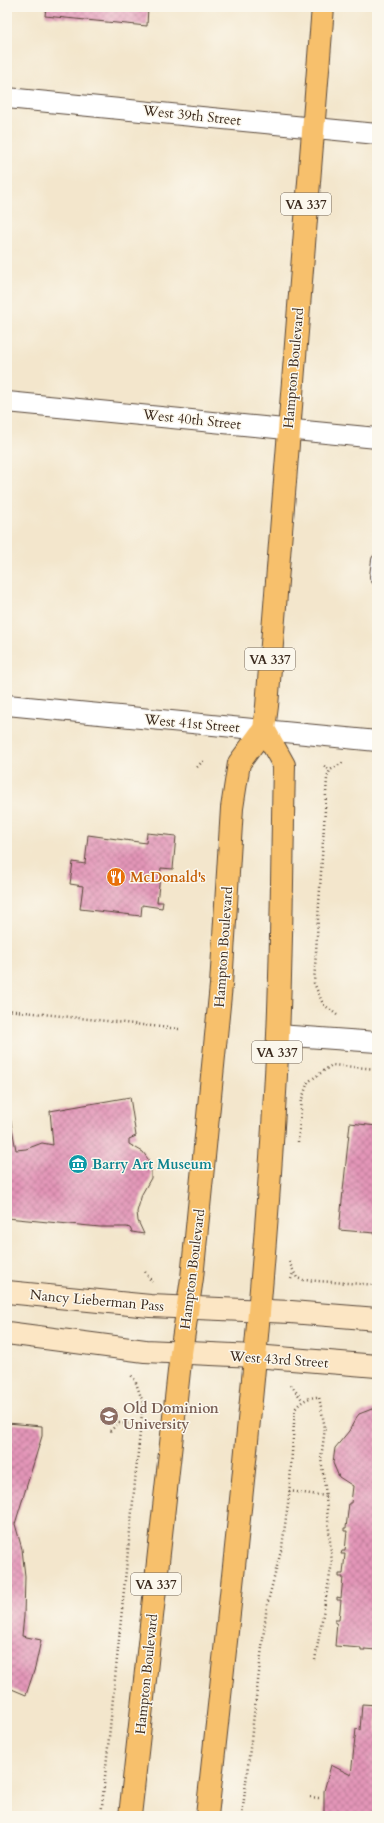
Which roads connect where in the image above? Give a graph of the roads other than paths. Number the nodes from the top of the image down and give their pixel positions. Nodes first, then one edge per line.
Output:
1 (323, 7) edge
2 (7, 98) edge
3 (312, 127) junction
4 (377, 134) edge
5 (7, 402) edge
6 (288, 429) junction
7 (377, 438) edge
8 (377, 560) edge
9 (377, 580) edge
10 (7, 705) edge
11 (264, 730) junction
12 (377, 741) edge
13 (278, 1035) junction
14 (377, 1042) edge
15 (7, 1292) edge
16 (188, 1308) junction
17 (259, 1311) junction
18 (377, 1319) edge
19 (7, 1333) edge
20 (181, 1353) junction
21 (255, 1356) junction
22 (377, 1366) edge
23 (130, 1816) edge
24 (207, 1816) edge

1 - 3 main road, Hampton Boulevard / VA 337
2 - 3 street, West 39th Street
3 - 4 street, West 39th Street
3 - 6 main road, Hampton Boulevard / VA 337
5 - 6 street, West 40th Street
6 - 7 street, West 40th Street
6 - 11 main road, Hampton Boulevard / VA 337
8 - 9 lane
10 - 11 street, West 41st Street
11 - 12 street, West 41st Street
11 - 13 main road, VA 337
11 - 16 main road, Hampton Boulevard / VA 337
13 - 14 street
13 - 17 main road, VA 337
15 - 16 street, Nancy Lieberman Pass
16 - 17 street
16 - 20 main road, Hampton Boulevard / VA 337
17 - 18 street
17 - 21 main road, VA 337
19 - 20 street
20 - 21 street, West 43rd Street
20 - 23 main road, Hampton Boulevard / VA 337
21 - 22 street, West 43rd Street
21 - 24 main road, VA 337

